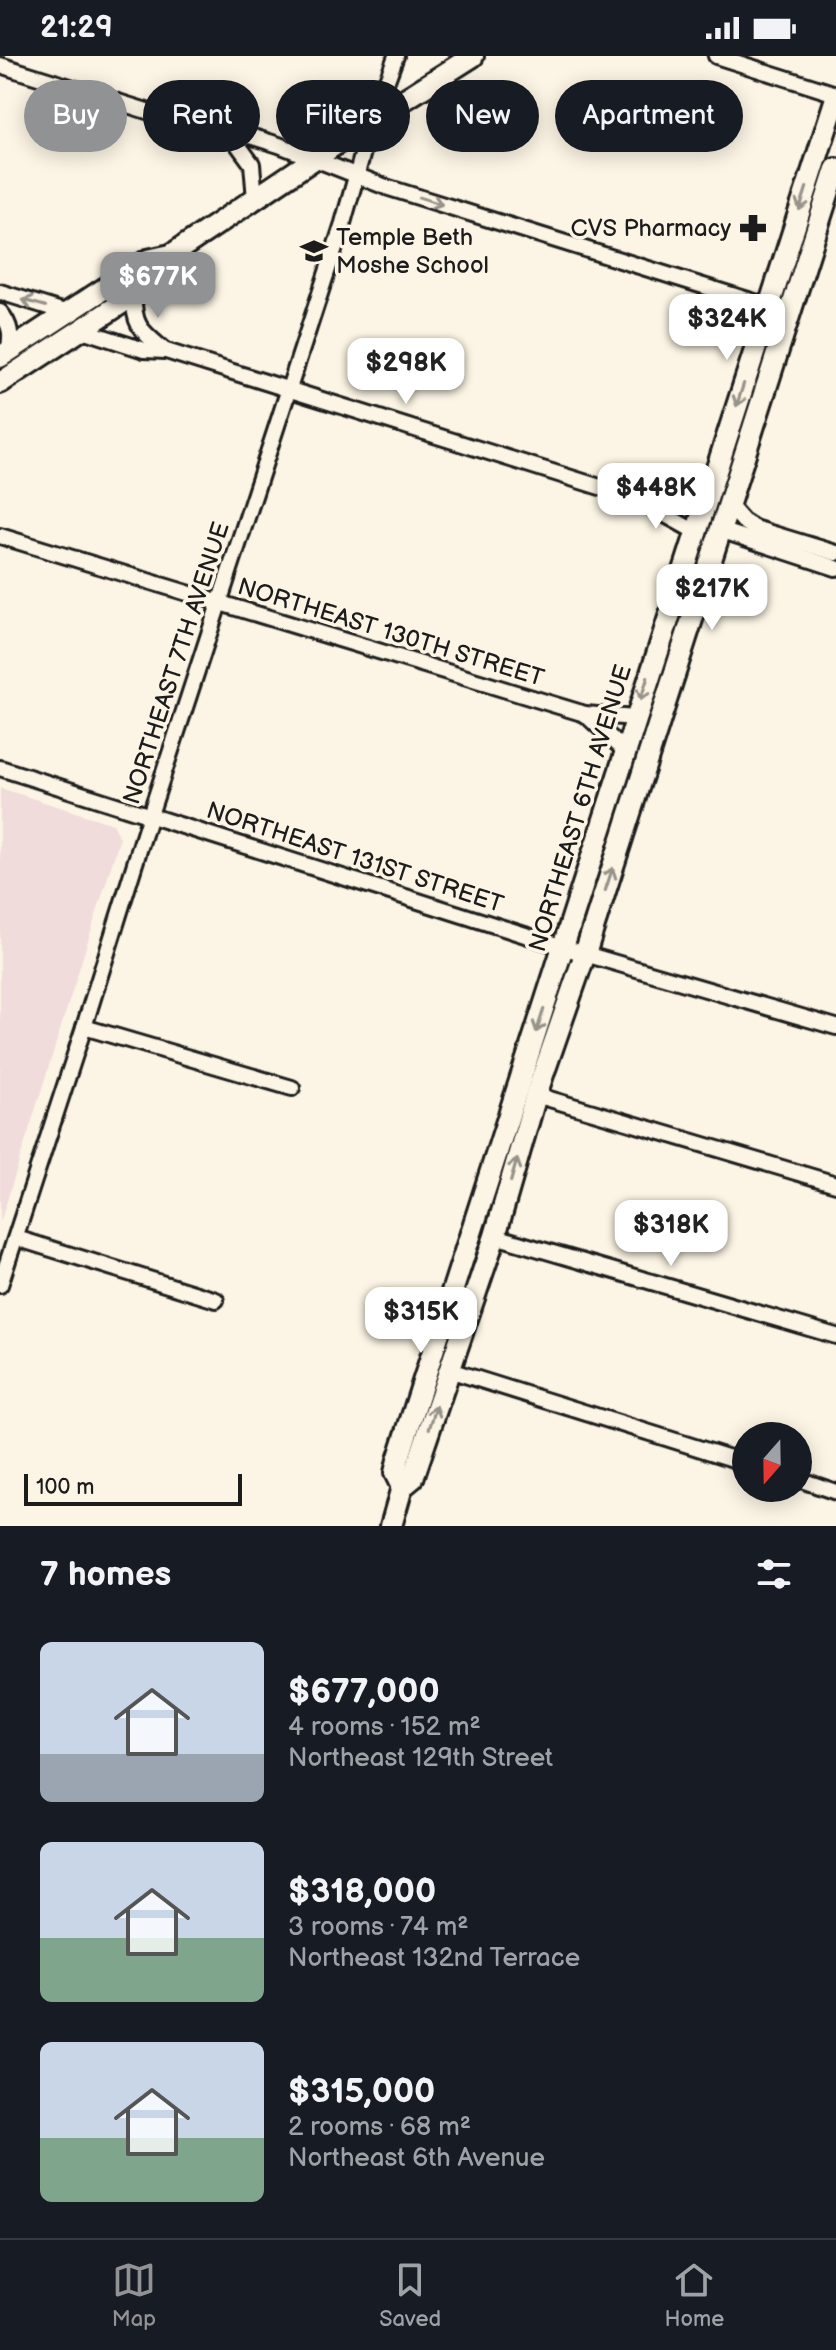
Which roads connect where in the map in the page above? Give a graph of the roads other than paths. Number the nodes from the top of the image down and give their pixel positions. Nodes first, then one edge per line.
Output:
1 (396, 56) edge
2 (473, 56) edge
3 (716, 56) edge
4 (0, 65) edge
5 (387, 80) edge
6 (410, 96) edge
7 (836, 96) edge
8 (143, 110) edge
9 (260, 140) edge
10 (243, 152) edge
11 (325, 152) edge
12 (363, 152) edge
13 (315, 159) junction
14 (836, 169) edge
15 (357, 176) junction
16 (255, 199) junction
17 (171, 255) junction
18 (0, 292) edge
19 (134, 295) junction
20 (768, 307) junction
21 (0, 312) edge
22 (68, 313) junction
23 (791, 314) junction
24 (82, 330) junction
25 (166, 351) junction
26 (4, 354) edge
27 (0, 383) edge
28 (287, 389) junction
29 (717, 467) junction
30 (635, 498) junction
31 (728, 504) junction
32 (704, 505) junction
33 (720, 530) junction
34 (696, 532) junction
35 (0, 536) edge
36 (836, 553) edge
37 (836, 568) edge
38 (703, 579) junction
39 (219, 603) junction
40 (585, 714) junction
41 (635, 718) junction
42 (625, 751) junction
43 (0, 768) edge
44 (150, 815) junction
45 (564, 947) junction
46 (585, 954) junction
47 (84, 1027) junction
48 (836, 1027) edge
49 (292, 1088) dead end
50 (536, 1095) junction
51 (836, 1184) edge
52 (495, 1236) junction
53 (16, 1238) junction
54 (0, 1285) edge
55 (216, 1300) dead end
56 (440, 1327) junction
57 (836, 1336) edge
58 (449, 1370) junction
59 (732, 1459) edge
60 (812, 1484) edge
61 (402, 1487) junction
62 (836, 1492) edge
63 (391, 1526) edge

1 - 5 street, NORTHEAST 7TH AVENUE
2 - 6 main road
3 - 7 street
4 - 8 street
7 -> 20 main road, NORTHEAST 6TH AVENUE
9 - 13 street
10 - 16 street
11 - 13 main road
12 - 15 street, NORTHEAST 7TH AVENUE
13 - 15 street
13 - 16 main road
14 - 23 main road, NORTHEAST 6TH AVENUE
15 -> 20 street
15 - 28 street, NORTHEAST 7TH AVENUE
16 - 17 main road
17 - 19 main road
17 - 22 main road
22 -> 18 street
19 - 24 main road
19 - 25 street
20 - 23 street
20 -> 29 main road, NORTHEAST 6TH AVENUE
21 - 26 street
22 - 26 main road
23 - 31 main road, NORTHEAST 6TH AVENUE
24 - 25 street
24 - 27 main road
25 - 28 street
28 - 30 street
28 - 39 street, NORTHEAST 7TH AVENUE
29 - 32 main road, NORTHEAST 6TH AVENUE
29 - 33 main road
30 - 32 street
30 - 34 street
31 - 33 main road, NORTHEAST 6TH AVENUE
31 - 36 street
32 - 34 main road, NORTHEAST 6TH AVENUE
32 - 38 main road
33 - 37 street
33 - 38 main road, NORTHEAST 6TH AVENUE
34 -> 41 main road, NORTHEAST 6TH AVENUE
35 - 39 street, NORTHEAST 130TH STREET
46 -> 38 main road, NORTHEAST 6TH AVENUE
39 - 40 street, NORTHEAST 130TH STREET
39 - 44 street, NORTHEAST 7TH AVENUE
40 - 41 street, NORTHEAST 130TH STREET
40 - 42 street, NORTHEAST 130TH STREET
41 - 42 main road, NORTHEAST 6TH AVENUE
42 - 45 main road, NORTHEAST 6TH AVENUE
43 - 44 street, NORTHEAST 131ST STREET
44 - 45 street, NORTHEAST 131ST STREET
44 - 47 street, NORTHEAST 7TH AVENUE
45 - 46 street, NORTHEAST 131ST STREET
45 -> 56 main road, NORTHEAST 6TH AVENUE
46 - 48 street, NORTHEAST 131ST STREET
46 - 50 main road, NORTHEAST 6TH AVENUE
47 - 49 street
47 - 53 street, NORTHEAST 7TH AVENUE
50 - 51 street
52 -> 50 main road, NORTHEAST 6TH AVENUE
52 - 57 street
52 - 58 main road, NORTHEAST 6TH AVENUE
53 - 54 street, NORTHEAST 7TH AVENUE
53 - 55 street
56 - 58 main road
56 - 61 main road, NORTHEAST 6TH AVENUE
58 - 59 street
61 -> 58 main road, NORTHEAST 6TH AVENUE
60 - 62 street
61 - 63 main road, NORTHEAST 6TH AVENUE

